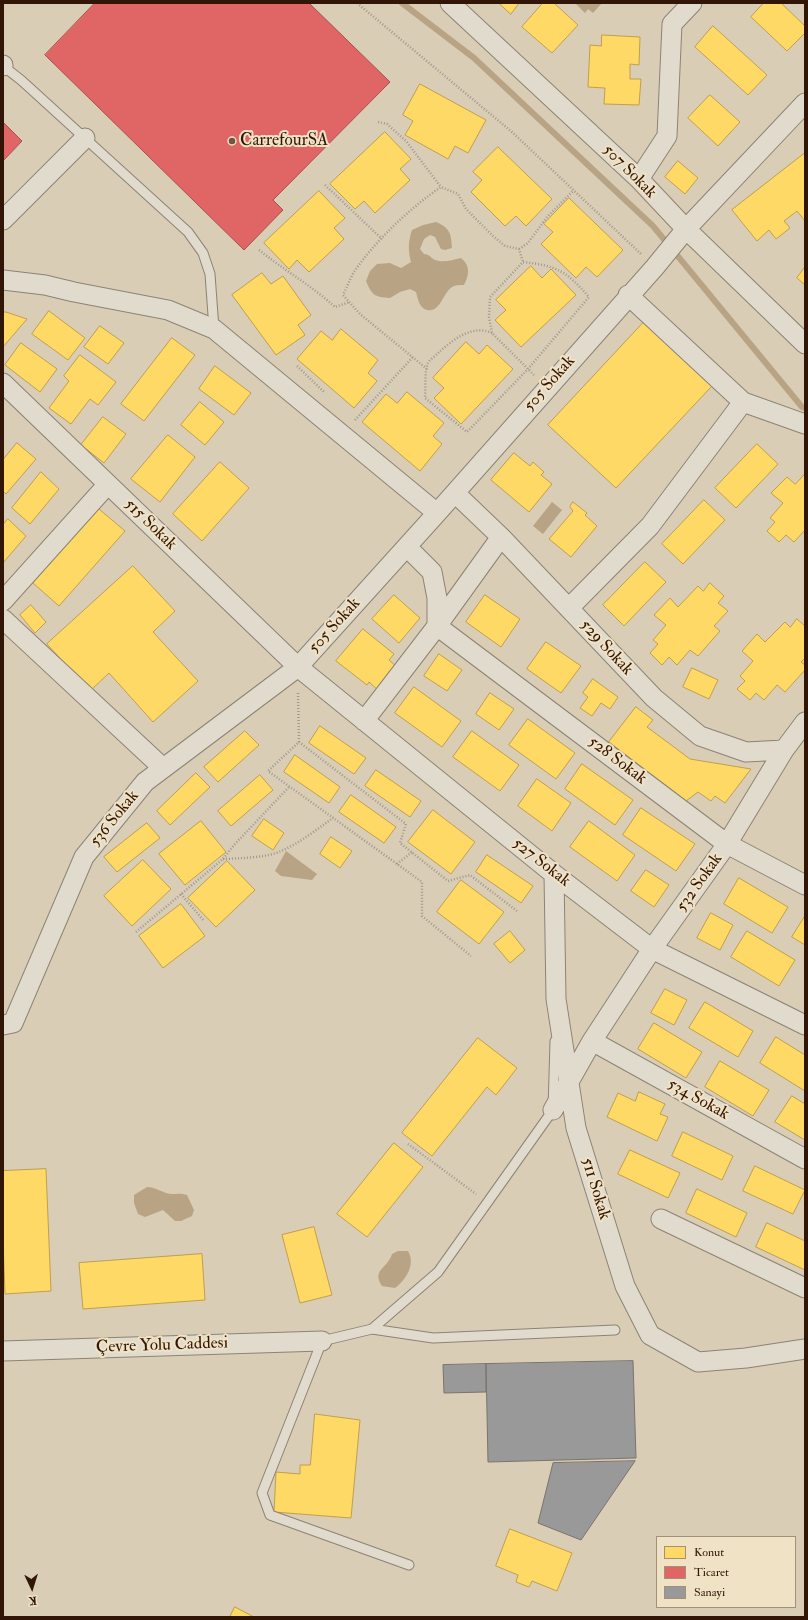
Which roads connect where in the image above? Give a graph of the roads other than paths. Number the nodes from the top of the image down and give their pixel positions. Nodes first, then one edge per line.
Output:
1 (450, 3) edge
2 (692, 3) edge
3 (3, 58) edge
4 (3, 66) edge
5 (805, 103) edge
6 (85, 138) junction
7 (639, 179) junction
8 (3, 220) edge
9 (686, 230) junction
10 (3, 280) edge
11 (628, 295) junction
12 (214, 329) junction
13 (805, 344) edge
14 (3, 383) edge
15 (743, 402) junction
16 (805, 424) edge
17 (108, 484) junction
18 (455, 493) junction
19 (437, 513) junction
20 (502, 537) junction
21 (407, 547) junction
22 (3, 601) edge
23 (569, 608) junction
24 (3, 619) edge
25 (437, 626) junction
26 (298, 667) junction
27 (364, 721) junction
28 (805, 722) edge
29 (784, 750) junction
30 (163, 768) junction
31 (727, 844) junction
32 (554, 874) junction
33 (805, 884) edge
34 (652, 949) junction
35 (556, 999) junction
36 (3, 1025) edge
37 (805, 1025) edge
38 (592, 1041) junction
39 (569, 1082) junction
40 (553, 1110) junction
41 (805, 1158) edge
42 (661, 1219) dead end
43 (805, 1288) edge
44 (372, 1328) junction
45 (615, 1330) dead end
46 (322, 1341) junction
47 (805, 1349) edge
48 (3, 1351) edge
49 (409, 1565) dead end

1 - 7 street, 507 Sokak
2 - 7 street
3 - 4 lane
4 - 6 lane
5 - 9 street, 505 Sokak
6 - 8 street
6 - 12 lane
7 - 9 street, 507 Sokak
9 - 11 street, 505 Sokak
9 - 13 street, 507 Sokak
10 - 12 street
11 - 15 street
11 - 18 street, 505 Sokak
12 - 19 street
14 - 17 street, 515 Sokak
15 - 16 street
15 - 23 street
17 - 22 street
17 - 26 street, 515 Sokak
18 - 19 street, 505 Sokak
18 - 20 street, 529 Sokak
19 - 21 street, 505 Sokak
20 - 23 street, 529 Sokak
20 - 25 street
21 - 25 street
21 - 26 street, 505 Sokak
23 - 29 street, 529 Sokak
24 - 30 street
25 - 27 street
25 - 31 street, 528 Sokak
26 - 27 street, 527 Sokak
26 - 30 street, 536 Sokak
27 - 32 street, 527 Sokak
28 - 29 street, 532 Sokak
29 - 31 street, 532 Sokak
30 - 36 street, 536 Sokak
31 - 33 street, 528 Sokak
31 - 34 street, 532 Sokak
32 - 34 street, 527 Sokak
32 - 35 street, 511 Sokak
34 - 37 street, 527 Sokak
34 - 38 street, 532 Sokak
35 - 39 street, 511 Sokak
35 - 40 lane
38 - 39 street, 532 Sokak
38 - 41 street, 534 Sokak
39 - 40 street, 532 Sokak
39 - 47 street, 511 Sokak
40 - 44 lane
42 - 43 street
44 - 45 lane
44 - 46 lane
46 - 48 street, Çevre Yolu Caddesi
46 - 49 lane

